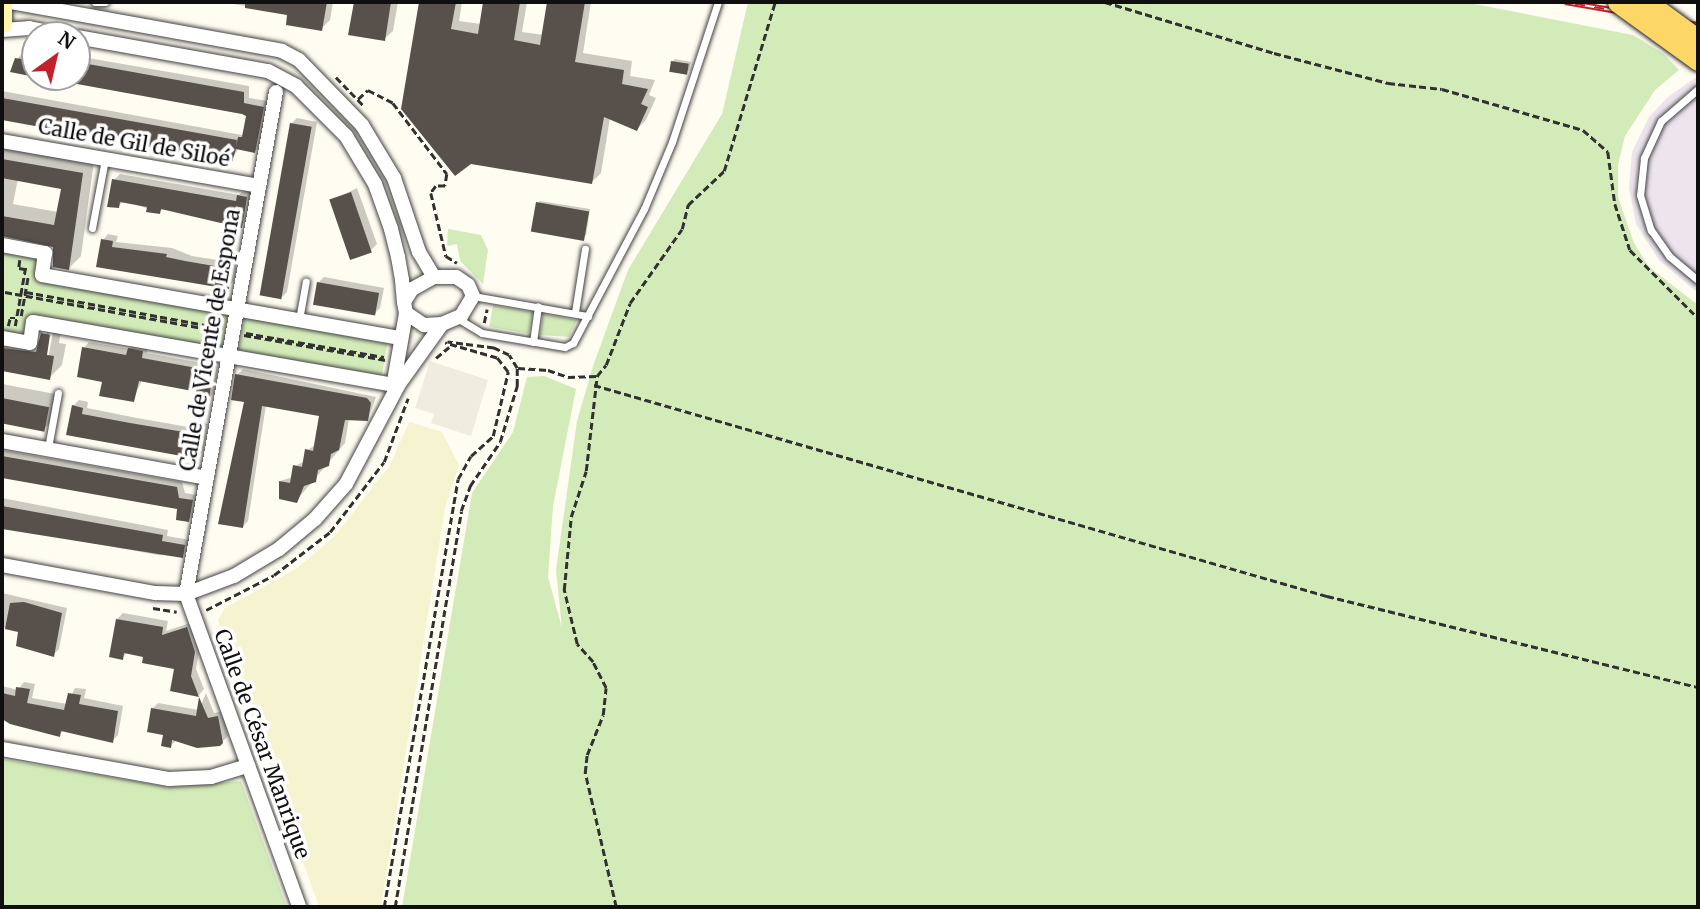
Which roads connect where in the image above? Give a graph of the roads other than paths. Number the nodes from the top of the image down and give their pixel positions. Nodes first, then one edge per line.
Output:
1 (11, 2) edge
2 (95, 2) edge
3 (105, 2) edge
4 (718, 2) edge
5 (1618, 2) edge
6 (1646, 2) edge
7 (2, 3) edge
8 (2, 23) edge
9 (21, 29) edge
10 (2, 30) edge
11 (91, 39) edge
12 (1698, 40) edge
13 (1698, 60) edge
14 (1698, 89) edge
15 (276, 92) dead end
16 (2, 141) edge
17 (105, 159) junction
18 (259, 186) junction
19 (92, 228) dead end
20 (2, 245) edge
21 (585, 249) dead end
22 (434, 277) junction
23 (1698, 280) edge
24 (306, 282) dead end
25 (473, 296) junction
26 (538, 306) junction
27 (405, 307) junction
28 (237, 310) junction
29 (575, 312) junction
30 (588, 316) junction
31 (457, 318) junction
32 (299, 320) junction
33 (442, 324) junction
34 (6, 333) edge
35 (400, 338) junction
36 (533, 342) junction
37 (229, 355) junction
38 (394, 385) junction
39 (58, 393) dead end
40 (385, 415) junction
41 (2, 441) edge
42 (48, 448) junction
43 (207, 478) junction
44 (2, 565) edge
45 (186, 594) junction
46 (2, 749) edge
47 (248, 766) junction
48 (299, 907) edge

1 - 22 street
2 - 3 lane
4 - 30 lane
5 - 13 main road, bridge
6 - 12 main road, bridge
7 - 8 street
9 - 10 street
11 - 27 street
14 - 23 lane
15 - 18 street, Calle de Vicente de Espona
16 - 17 street, Calle de Gil de Siloé
17 - 18 street, Calle de Gil de Siloé
17 - 19 lane
18 - 28 street, Calle de Vicente de Espona
20 - 28 street
21 - 29 lane
22 - 25 street
22 - 27 street
24 - 32 lane
25 - 26 lane
25 - 31 street
26 - 29 lane
26 - 36 lane
27 - 33 street
27 - 35 street
28 - 32 street
28 - 37 street, Calle de Vicente de Espona
29 - 30 lane
30 - 36 lane
31 - 33 street
31 - 36 lane
32 - 35 street
33 - 40 street
34 - 37 street
35 - 38 street
37 - 38 street
37 - 43 street, Calle de Vicente de Espona
38 - 40 street
39 - 42 lane
40 - 45 street
41 - 42 street
42 - 43 street
43 - 45 street, Calle de Vicente de Espona
44 - 45 street
45 - 47 street, Calle de César Manrique
46 - 47 street
47 - 48 street, Calle de César Manrique

